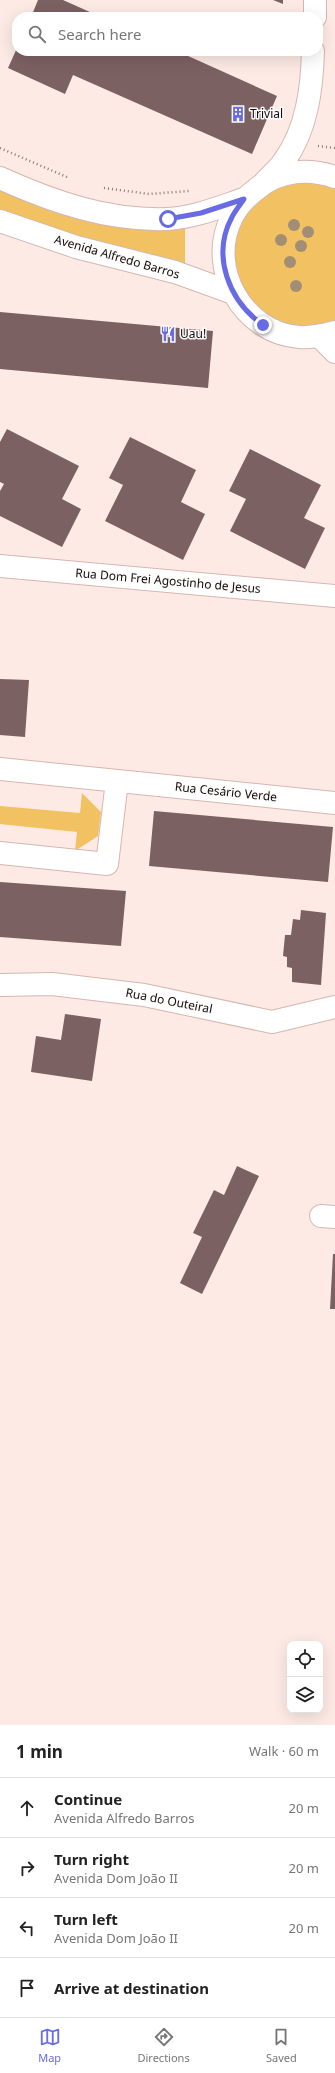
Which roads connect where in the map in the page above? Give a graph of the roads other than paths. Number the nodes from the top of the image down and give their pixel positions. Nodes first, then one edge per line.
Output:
1 (315, 0) edge
2 (315, 12) edge
3 (313, 56) edge
4 (335, 177) edge
5 (0, 178) edge
6 (265, 182) junction
7 (244, 199) junction
8 (0, 221) edge
9 (233, 293) junction
10 (327, 334) edge
11 (335, 352) edge
12 (0, 566) edge
13 (335, 596) edge
14 (0, 769) edge
15 (117, 781) junction
16 (335, 803) edge
17 (0, 853) edge
18 (0, 985) edge
19 (335, 1007) edge

1 - 2 street
3 - 6 street
4 - 6 street
5 - 7 street
6 - 7 street
7 - 9 street
8 - 9 street, Avenida Alfredo Barros
9 - 10 street
10 - 11 street
12 - 13 street, Rua Dom Frei Agostinho de Jesus
14 - 15 street, Rua Cesário Verde
15 - 16 street, Rua Cesário Verde
15 - 17 street
18 - 19 street, Rua do Outeiral

